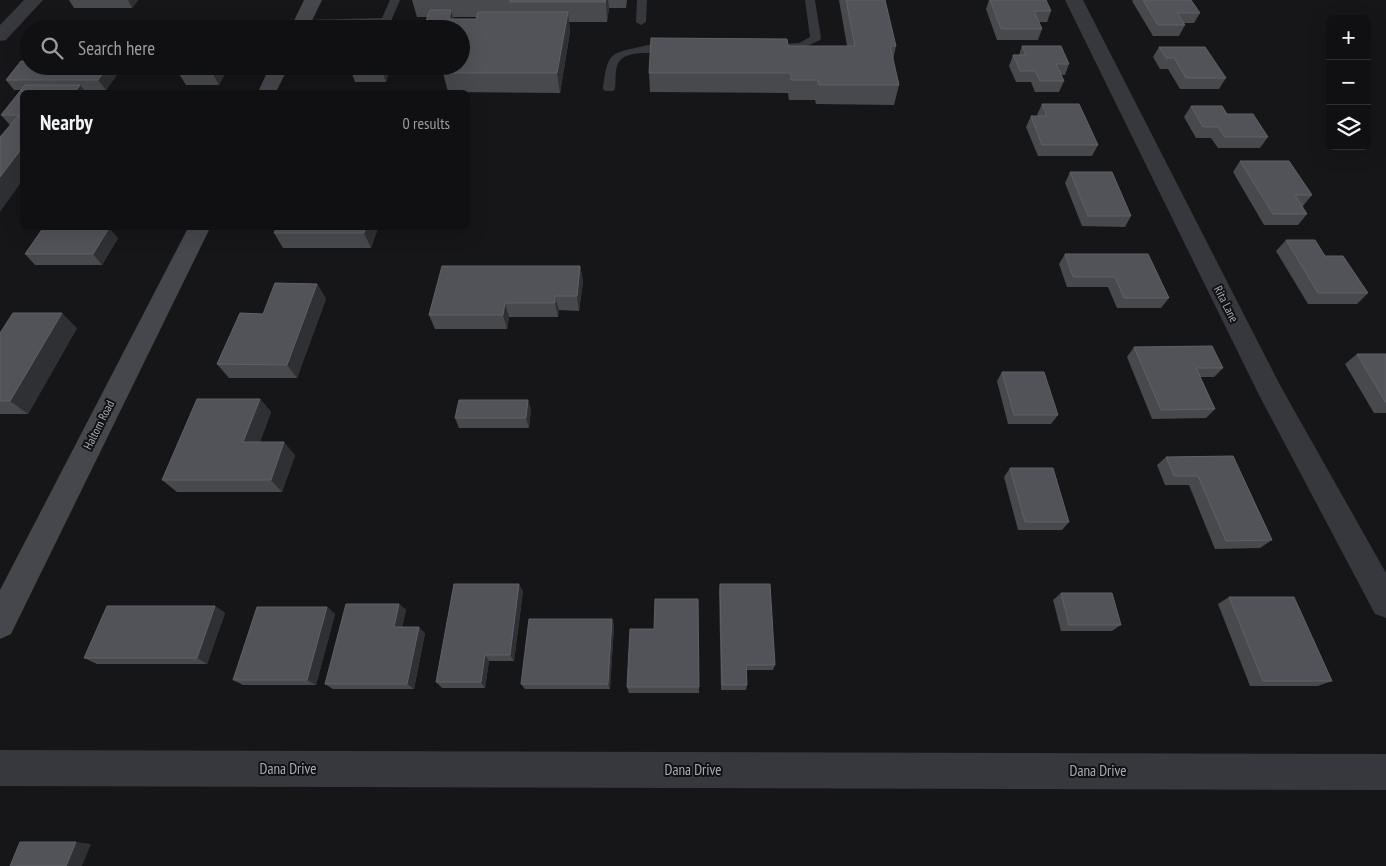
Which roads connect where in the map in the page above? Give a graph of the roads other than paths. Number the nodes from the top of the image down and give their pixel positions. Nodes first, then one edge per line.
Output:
1 (34, 0) edge
2 (313, 0) edge
3 (395, 0) edge
4 (642, 0) edge
5 (810, 0) edge
6 (1074, 0) edge
7 (303, 20) edge
8 (386, 20) edge
9 (641, 22) dead end
10 (4, 28) edge
11 (756, 47) edge
12 (687, 48) edge
13 (276, 75) edge
14 (609, 89) dead end
15 (268, 90) edge
16 (198, 230) edge
17 (1386, 603) edge
18 (0, 624) edge
19 (0, 768) edge
20 (1386, 772) edge

1 - 10 street
2 - 7 main road
3 - 8 lane
4 - 9 lane
5 - 11 lane
6 - 17 street, Rita Lane
12 - 14 lane
13 - 15 main road
16 - 18 main road, Haltom Road
19 - 20 street, Dana Drive

